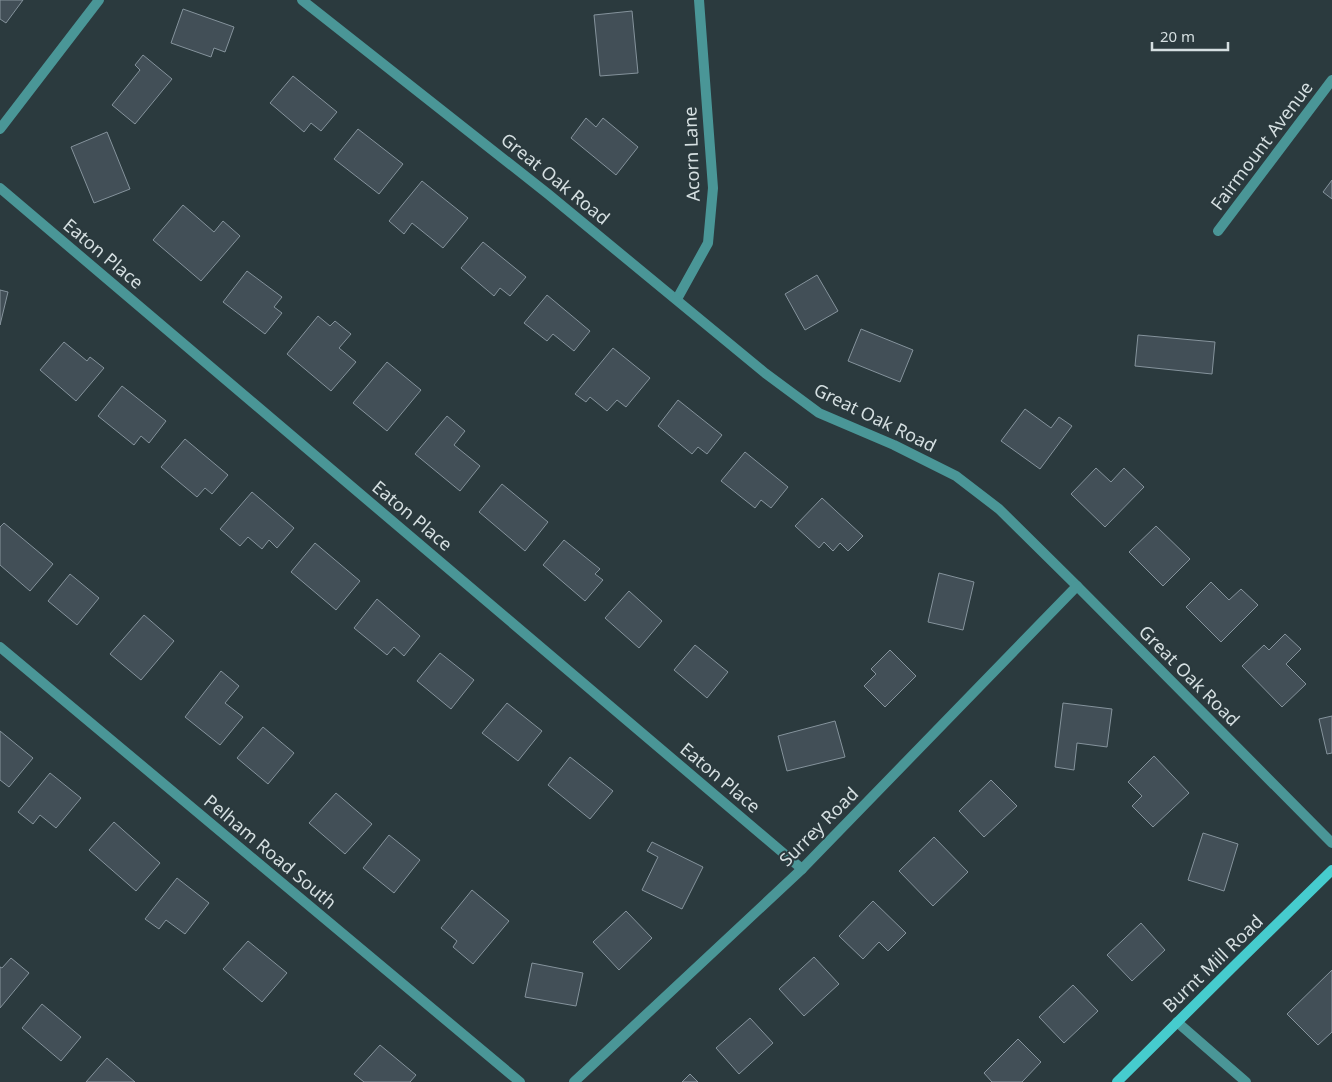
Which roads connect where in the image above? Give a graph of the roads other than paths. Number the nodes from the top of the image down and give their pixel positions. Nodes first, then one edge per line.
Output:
1 (99, 0) edge
2 (302, 0) edge
3 (699, 0) edge
4 (1332, 80) edge
5 (0, 129) edge
6 (0, 188) edge
7 (1218, 231) dead end
8 (677, 299) junction
9 (1077, 586) junction
10 (0, 647) edge
11 (1332, 843) edge
12 (802, 868) junction
13 (1332, 870) edge
14 (1177, 1022) junction
15 (520, 1082) edge
16 (574, 1082) edge
17 (1117, 1082) edge
18 (1246, 1082) edge

1 - 5 street
2 - 8 street, Great Oak Road
3 - 8 street, Acorn Lane
4 - 7 street, Fairmount Avenue
6 - 12 street, Eaton Place
8 - 9 street, Great Oak Road
9 - 11 street, Great Oak Road
9 - 12 street, Surrey Road
10 - 15 street, Pelham Road South
12 - 16 street, Surrey Road
13 - 14 main road, Burnt Mill Road
14 - 17 main road, Burnt Mill Road
14 - 18 street

